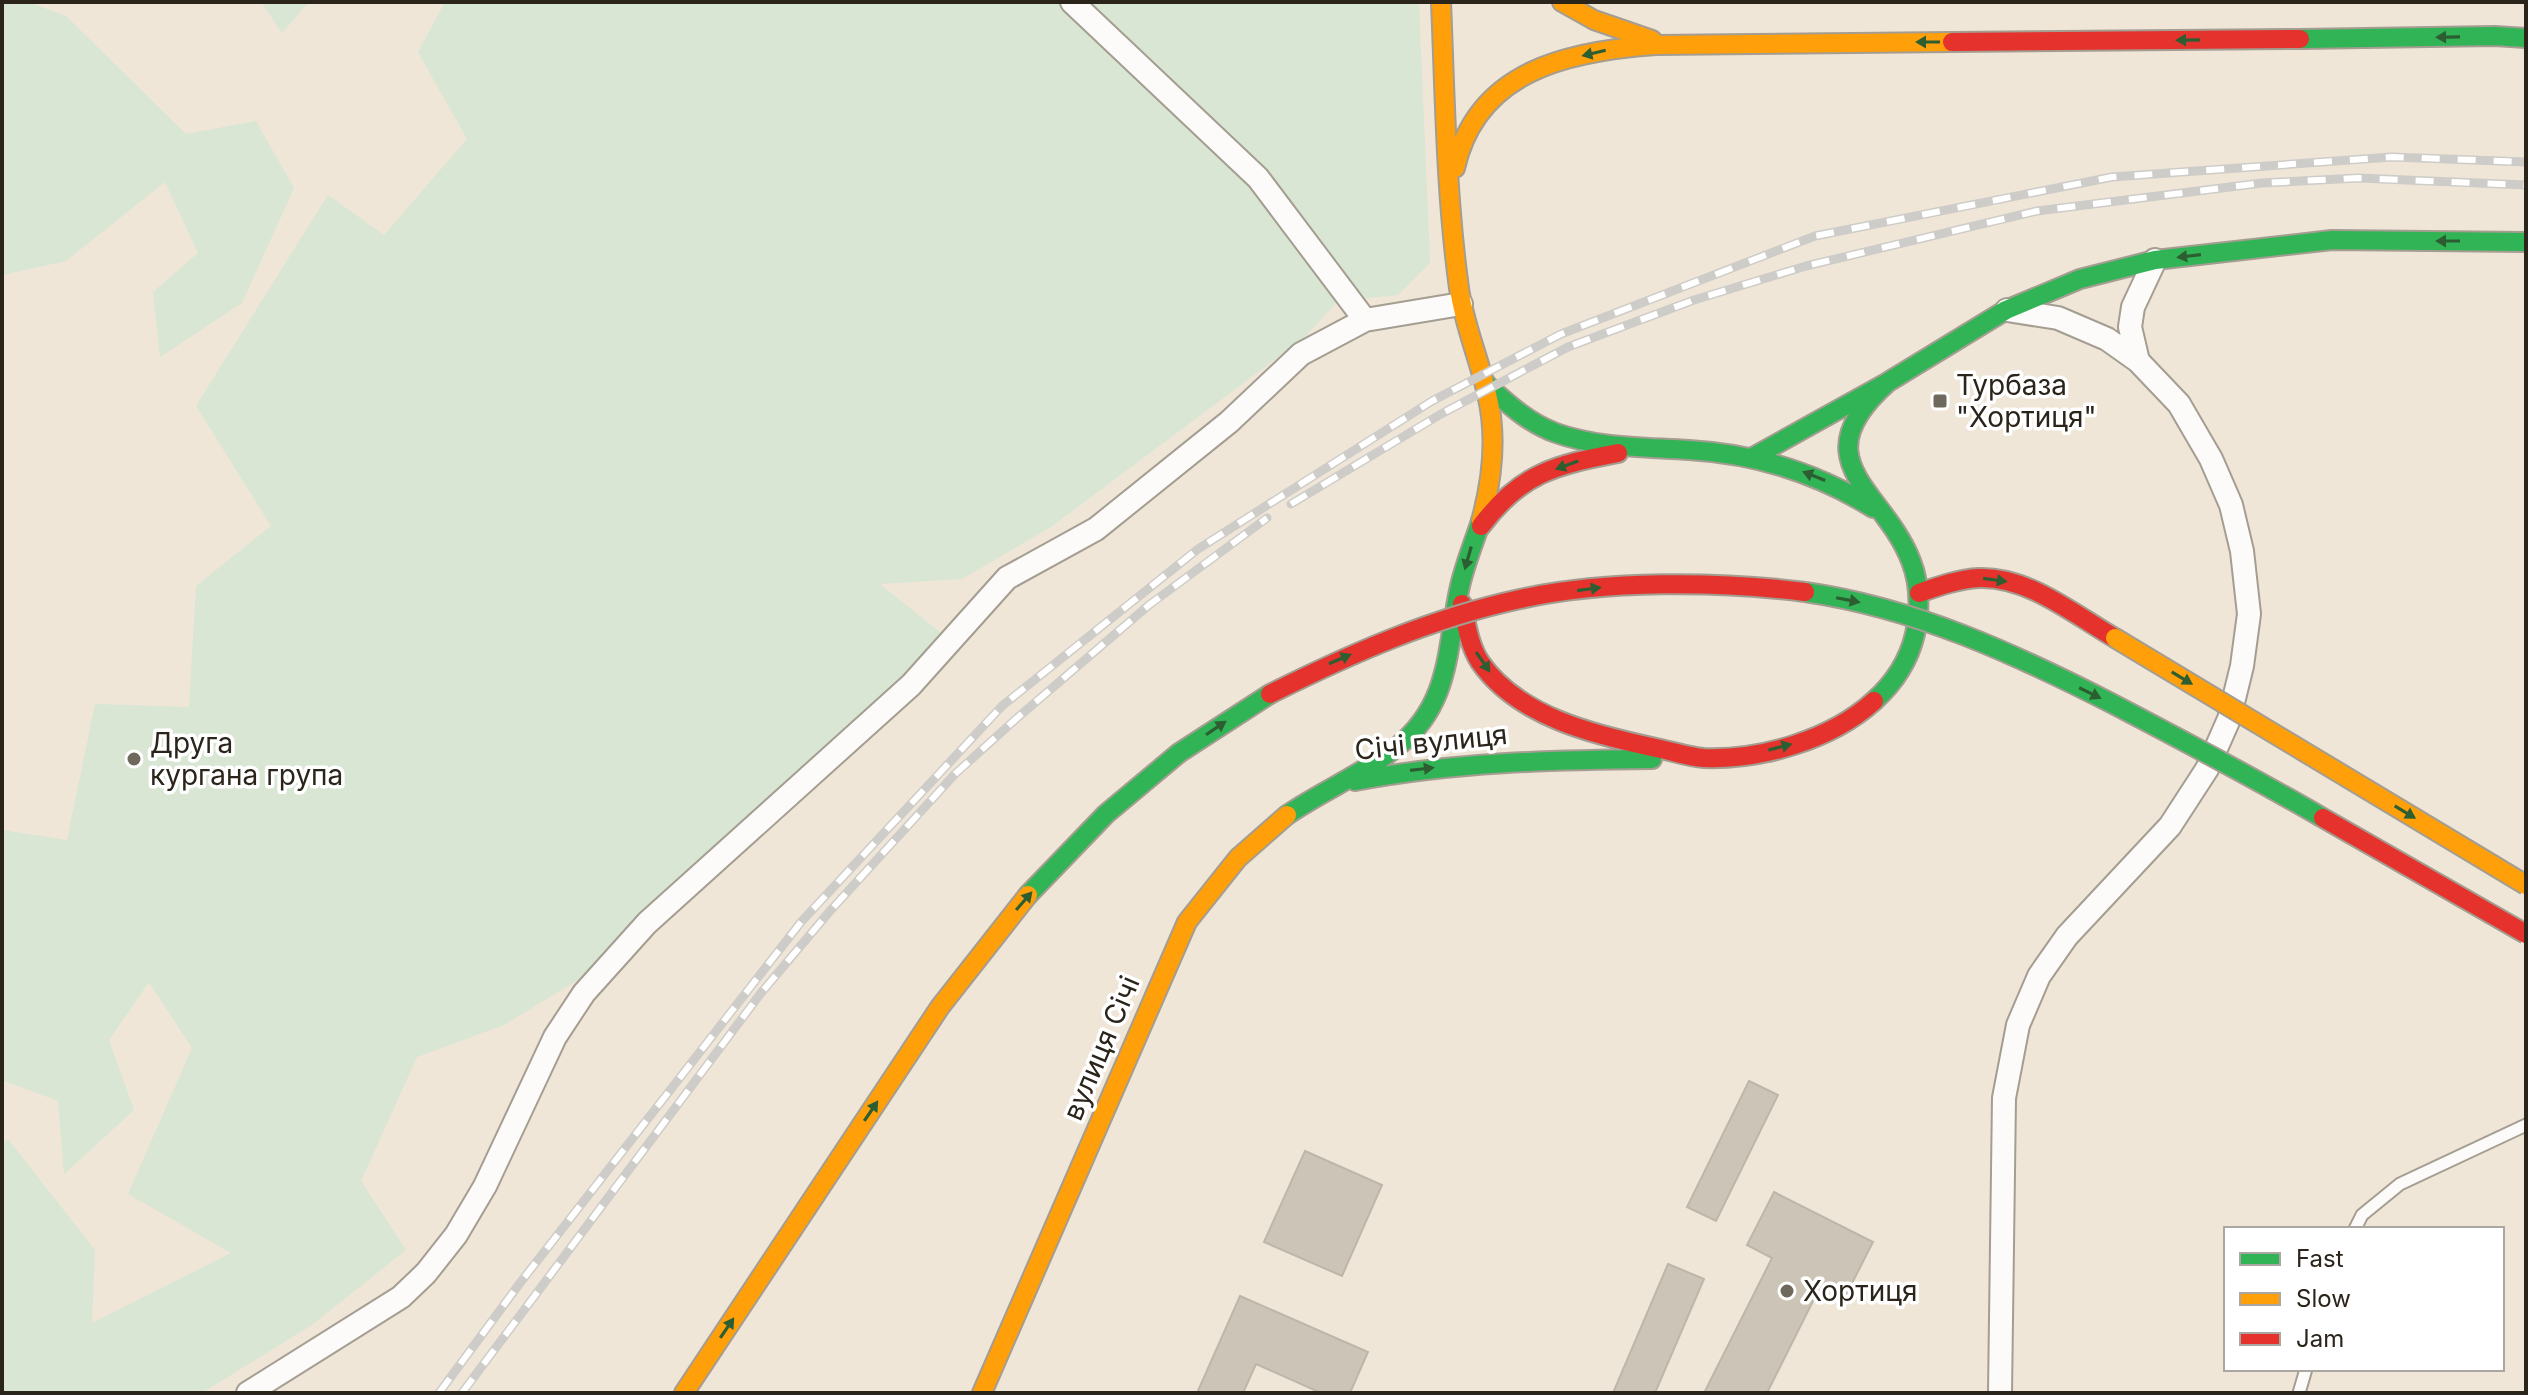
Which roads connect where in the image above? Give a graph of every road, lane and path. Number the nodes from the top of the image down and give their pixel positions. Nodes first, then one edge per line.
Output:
1 (1072, 2) edge
2 (1441, 2) edge
3 (1562, 2) edge
4 (2526, 38) edge
5 (1671, 45) junction
6 (1450, 199) junction
7 (2526, 242) edge
8 (2155, 260) junction
9 (1461, 304) junction
10 (2006, 310) junction
11 (1365, 320) junction
12 (2138, 361) junction
13 (1888, 382) junction
14 (1486, 384) junction
15 (1643, 448) junction
16 (1753, 457) junction
17 (1882, 514) junction
18 (1479, 529) junction
19 (1460, 589) junction
20 (1919, 593) junction
21 (1703, 758) junction
22 (1345, 783) junction
23 (2526, 885) edge
24 (2526, 934) edge
25 (2526, 1125) edge
26 (2356, 1227) edge
27 (2305, 1371) edge
28 (248, 1393) edge
29 (684, 1393) edge
30 (982, 1393) edge
31 (2000, 1393) edge
32 (2299, 1393) edge

1 - 11 street
2 - 6 main road
3 - 5 main road
4 -> 5 main road
5 -> 6 main road
6 - 9 main road
7 -> 8 main road
8 - 10 main road
8 - 12 street
9 - 11 street
9 - 14 main road
10 - 12 street
10 - 13 main road
11 - 28 street
12 - 31 street
13 - 16 main road
13 - 17 main road
14 - 15 main road
14 - 18 main road
15 - 16 main road
15 -> 18 main road
17 -> 16 main road
17 - 20 main road
18 -> 19 main road, Січі вулиця
19 -> 21 main road
19 - 22 main road, Січі вулиця
21 -> 20 main road
20 -> 23 main road, bridge
22 -> 21 main road, Січі вулиця
22 - 30 main road, вулиця Січі
29 -> 24 main road, bridge
25 - 26 lane
27 - 32 lane

